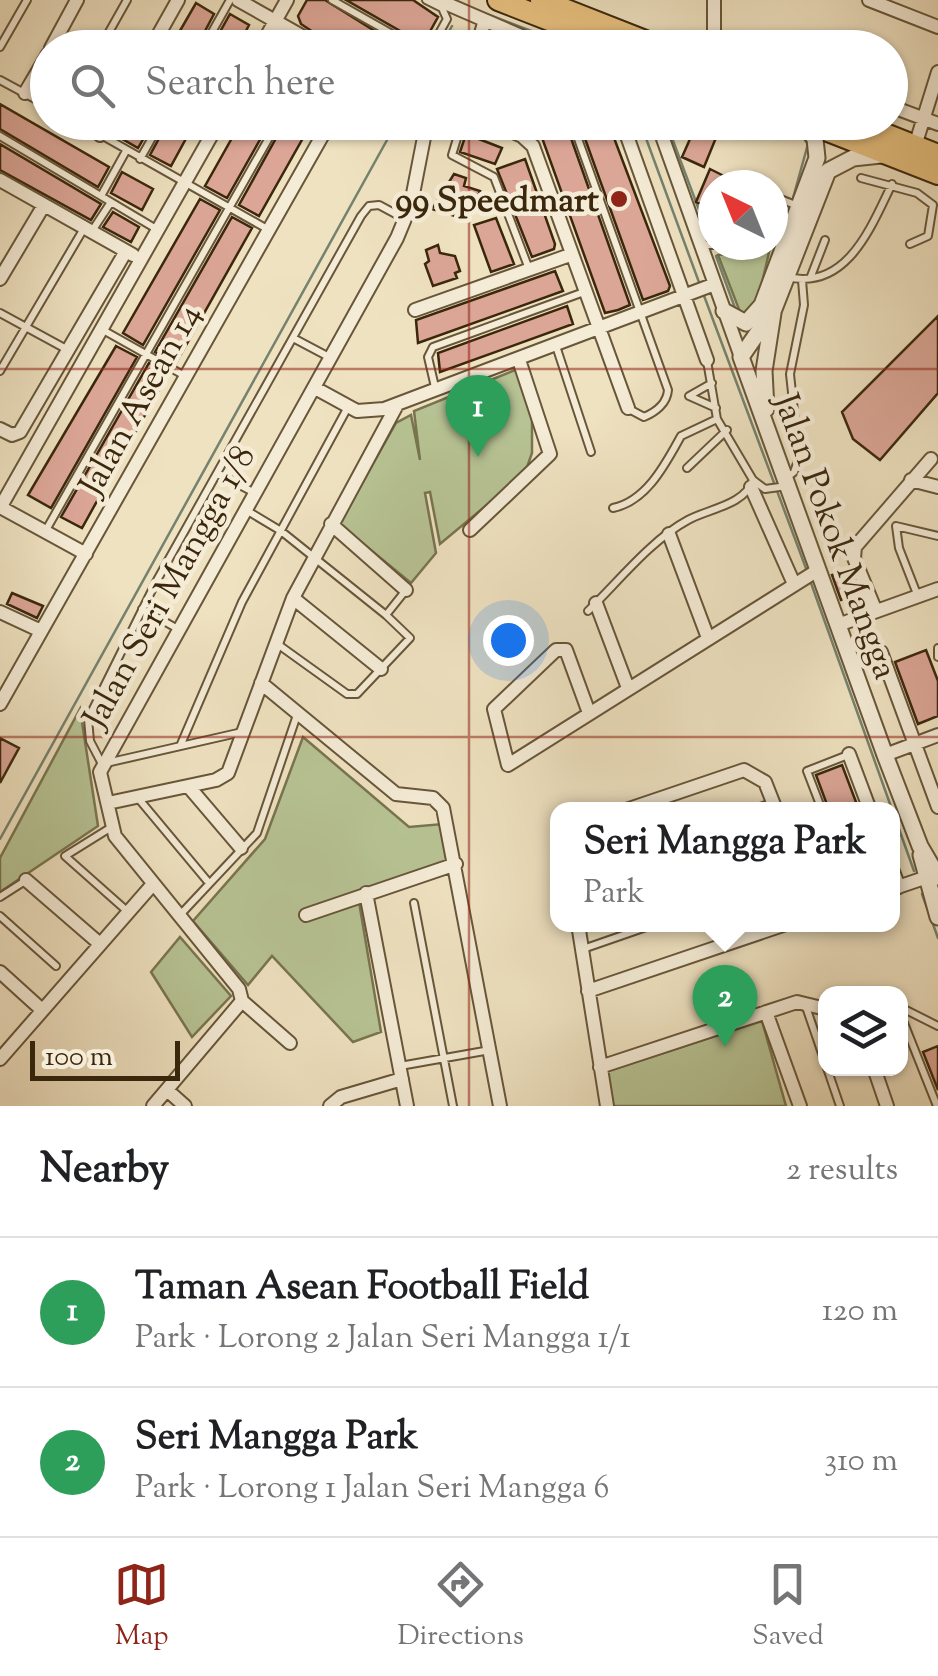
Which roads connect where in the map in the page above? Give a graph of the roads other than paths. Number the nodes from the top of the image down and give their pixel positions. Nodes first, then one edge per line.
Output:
1 (27, 0) edge
2 (77, 0) edge
3 (127, 0) edge
4 (178, 0) edge
5 (230, 0) edge
6 (238, 0) edge
7 (287, 0) edge
8 (332, 0) edge
9 (426, 0) edge
10 (438, 0) edge
11 (498, 0) edge
12 (540, 0) edge
13 (714, 0) edge
14 (869, 0) edge
15 (275, 20) junction
16 (484, 23) junction
17 (938, 26) edge
18 (60, 30) edge
19 (110, 30) edge
20 (161, 30) edge
21 (213, 30) edge
22 (270, 30) edge
23 (292, 30) edge
24 (385, 30) edge
25 (441, 30) edge
26 (482, 30) edge
27 (502, 30) edge
28 (575, 30) edge
29 (617, 30) edge
30 (714, 30) edge
31 (0, 47) edge
32 (938, 72) edge
33 (0, 80) edge
34 (30, 85) edge
35 (25, 94) junction
36 (30, 97) edge
37 (908, 113) edge
38 (924, 119) junction
39 (938, 124) edge
40 (0, 136) edge
41 (115, 140) edge
42 (151, 140) edge
43 (209, 140) edge
44 (268, 140) edge
45 (320, 140) edge
46 (423, 140) edge
47 (457, 140) edge
48 (526, 140) edge
49 (578, 140) edge
50 (630, 140) edge
51 (664, 140) edge
52 (814, 140) edge
53 (848, 140) edge
54 (900, 140) edge
55 (915, 146) junction
56 (126, 151) junction
57 (885, 155) junction
58 (140, 160) junction
59 (935, 166) edge
60 (861, 178) dead end
61 (0, 180) edge
62 (184, 184) junction
63 (892, 184) junction
64 (917, 193) junction
65 (101, 196) junction
66 (110, 202) junction
67 (788, 202) edge
68 (44, 205) junction
69 (228, 208) junction
70 (801, 208) junction
71 (406, 220) junction
72 (88, 230) junction
73 (158, 230) junction
74 (269, 230) junction
75 (698, 235) edge
76 (825, 240) dead end
77 (910, 244) dead end
78 (126, 251) junction
79 (570, 255) junction
80 (141, 260) junction
81 (702, 260) edge
82 (529, 270) junction
83 (799, 278) junction
84 (0, 279) edge
85 (701, 290) junction
86 (584, 292) junction
87 (415, 310) dead end
88 (724, 311) junction
89 (766, 312) junction
90 (0, 313) edge
91 (640, 314) junction
92 (25, 326) junction
93 (598, 329) junction
94 (103, 330) junction
95 (295, 339) junction
96 (556, 346) junction
97 (68, 350) junction
98 (147, 355) junction
99 (742, 357) junction
100 (331, 358) junction
101 (519, 360) junction
102 (707, 360) joint
103 (0, 370) edge
104 (186, 376) junction
105 (712, 383) junction
106 (315, 388) junction
107 (435, 390) junction
108 (397, 404) junction
109 (348, 407) junction
110 (628, 408) joint
111 (716, 408) junction
112 (717, 419) junction
113 (0, 428) edge
114 (727, 430) junction
115 (772, 443) junction
116 (591, 452) dead end
117 (931, 459) dead end
118 (687, 468) dead end
119 (218, 474) junction
120 (911, 480) junction
121 (752, 484) junction
122 (781, 486) junction
123 (938, 487) edge
124 (255, 493) junction
125 (0, 507) edge
126 (613, 508) dead end
127 (245, 510) junction
128 (876, 521) junction
129 (331, 524) junction
130 (896, 526) junction
131 (470, 530) dead end
132 (45, 531) junction
133 (281, 531) junction
134 (669, 534) junction
135 (938, 536) edge
136 (86, 554) junction
137 (314, 556) junction
138 (807, 576) junction
139 (406, 590) joint
140 (938, 590) edge
141 (918, 595) junction
142 (294, 598) junction
143 (592, 607) joint
144 (142, 609) junction
145 (875, 610) junction
146 (0, 612) edge
147 (386, 615) junction
148 (838, 625) junction
149 (178, 629) junction
150 (41, 631) junction
151 (708, 638) junction
152 (276, 642) junction
153 (938, 648) edge
154 (882, 652) dead end
155 (938, 657) edge
156 (381, 669) junction
157 (261, 683) junction
158 (628, 688) junction
159 (0, 704) edge
160 (298, 711) junction
161 (589, 713) junction
162 (243, 732) junction
163 (938, 735) edge
164 (915, 744) junction
165 (180, 745) junction
166 (850, 754) joint
167 (885, 755) junction
168 (102, 764) junction
169 (190, 787) junction
170 (138, 798) junction
171 (650, 802) edge
172 (773, 802) edge
173 (819, 802) edge
174 (867, 802) edge
175 (108, 803) junction
176 (938, 807) edge
177 (110, 828) junction
178 (242, 848) junction
179 (456, 864) junction
180 (933, 876) edge
181 (26, 880) joint
182 (153, 884) junction
183 (209, 884) junction
184 (900, 887) edge
185 (366, 893) junction
186 (0, 897) edge
187 (414, 903) dead end
188 (128, 912) junction
189 (306, 915) dead end
190 (0, 916) edge
191 (179, 916) junction
192 (938, 918) edge
193 (578, 932) edge
194 (632, 932) edge
195 (762, 932) edge
196 (100, 944) junction
197 (579, 950) junction
198 (56, 966) dead end
199 (0, 972) edge
200 (588, 991) junction
201 (242, 1001) junction
202 (804, 1001) junction
203 (818, 1007) edge
204 (42, 1010) junction
205 (766, 1012) junction
206 (908, 1013) edge
207 (938, 1026) edge
208 (908, 1031) edge
209 (290, 1043) dead end
210 (818, 1043) edge
211 (490, 1050) junction
212 (444, 1058) junction
213 (0, 1059) edge
214 (600, 1067) junction
215 (400, 1073) junction
216 (829, 1076) edge
217 (877, 1076) edge
218 (167, 1090) junction
219 (357, 1099) edge
220 (152, 1106) edge
221 (184, 1106) edge
222 (330, 1106) edge
223 (406, 1106) edge
224 (454, 1106) edge
225 (500, 1106) edge
226 (607, 1106) edge
227 (800, 1106) edge
228 (840, 1106) edge
229 (887, 1106) edge
230 (937, 1106) edge

1 - 31 lane
2 - 18 street
3 - 19 lane
4 - 20 street
5 - 21 lane
6 - 15 street
7 - 15 street
8 - 24 lane
9 - 25 lane
10 - 16 street
11 - 28 highway
12 - 29 highway
13 - 30 street
14 - 17 street
15 - 22 street
15 - 23 street
16 - 26 street
16 - 27 street
32 - 38 street
33 - 35 lane
34 - 35 street
35 - 36 lane
37 - 38 street
38 - 39 street
38 - 55 street
40 - 65 lane
41 - 56 lane
42 - 58 lane
43 - 62 street
44 - 69 lane
45 - 74 street, Jalan Asean 14
46 - 71 street, Jalan Seri Mangga 1/8
47 - 82 lane
48 - 79 street
49 - 91 lane
50 - 85 street
51 - 75 street, Jalan Pokok Mangga
52 - 70 street, Jalan Pokok Mangga
53 - 57 highway
54 - 55 highway
55 - 59 highway
56 - 58 lane
56 - 65 lane
57 - 59 highway
57 - 83 street, Jalan Pokok Mangga
58 - 62 lane
59 - 64 lane
60 - 63 lane
61 - 68 street
62 - 69 lane
62 - 73 street
63 - 64 lane
63 - 83 lane
64 - 77 lane
65 - 66 lane
66 - 72 lane
66 - 73 lane
67 - 70 lane
68 - 72 street
68 - 84 street
69 - 74 lane
69 - 98 lane
70 - 89 street, Jalan Pokok Mangga
71 - 95 lane
71 - 100 street, Jalan Seri Mangga 1/8
72 - 78 street
72 - 92 lane
73 - 80 street
74 - 104 street, Jalan Asean 14
76 - 83 lane
78 - 80 street
78 - 97 street
79 - 82 street
79 - 86 street
80 - 94 street
81 - 85 street, Jalan Pokok Mangga
82 - 87 street
83 - 89 street, Jalan Pokok Mangga
83 - 122 lane
85 - 88 street, Jalan Pokok Mangga
85 - 91 street
85 - 102 street
86 - 93 street
86 - 107 lane
88 - 89 street
88 - 99 street, Jalan Pokok Mangga
89 - 99 street, Jalan Pokok Mangga
89 - 115 street
90 - 92 lane
91 - 93 street
91 - 110 lane
92 - 97 lane
92 - 103 lane
93 - 96 street
93 - 110 street
94 - 98 lane
94 - 125 street
95 - 100 lane
95 - 119 lane
96 - 101 street
96 - 116 lane
97 - 113 street
98 - 104 lane
98 - 132 lane
99 - 115 street, Jalan Pokok Mangga
100 - 106 street, Jalan Seri Mangga 1/8
101 - 107 street
101 - 131 street
102 - 105 lane
104 - 136 street, Jalan Asean 14
105 - 111 lane
105 - 111 lane
106 - 109 street
106 - 124 street, Jalan Seri Mangga 1/8
107 - 108 street
108 - 109 street
108 - 129 street
109 - 133 lane
111 - 112 lane
112 - 114 lane
112 - 126 lane
114 - 118 lane
114 - 121 lane
115 - 122 street, Jalan Pokok Mangga
117 - 120 street
119 - 124 lane
119 - 144 lane
120 - 123 street
120 - 128 street
121 - 122 lane
121 - 134 lane
121 - 138 street
122 - 138 street, Jalan Pokok Mangga
124 - 127 street, Jalan Seri Mangga 1/8
125 - 132 street
127 - 133 lane
127 - 149 street, Jalan Seri Mangga 1/8
128 - 130 lane
128 - 145 street
129 - 137 street
129 - 139 street
130 - 135 lane
130 - 141 lane
132 - 136 street
133 - 137 lane
133 - 165 lane
134 - 143 lane
134 - 151 street
136 - 150 street, Jalan Asean 14
137 - 142 street
137 - 147 lane
138 - 148 street, Jalan Pokok Mangga
138 - 151 street
139 - 147 lane
140 - 141 street
141 - 145 street
142 - 152 street
142 - 156 street
143 - 158 street
144 - 149 lane
144 - 168 lane
145 - 148 street
146 - 150 street
147 - 156 lane
148 - 167 street, Jalan Pokok Mangga
149 - 168 street, Jalan Seri Mangga 1/8
150 - 159 street, Jalan Asean 14
151 - 158 street
152 - 156 lane
152 - 157 street
153 - 155 lane
154 - 164 street
157 - 160 street
157 - 162 street
158 - 161 street
160 - 178 lane
160 - 179 street
161 - 161 street
162 - 165 lane
162 - 169 street
163 - 164 street
164 - 167 street
164 - 176 street
165 - 168 lane
166 - 173 lane
166 - 174 street
167 - 180 street, Jalan Pokok Mangga
168 - 175 street, Jalan Seri Mangga 1/8
169 - 170 street
169 - 178 street
170 - 175 street
170 - 183 lane
171 - 172 street
175 - 177 street, Jalan Seri Mangga 1/8
177 - 182 street
177 - 188 lane
178 - 183 lane
179 - 185 street
179 - 211 street
180 - 184 street
180 - 192 street, Jalan Pokok Mangga
181 - 186 lane
181 - 196 street
182 - 188 street
182 - 191 street
183 - 191 lane
185 - 189 street
185 - 215 street
187 - 212 lane
188 - 196 street
190 - 198 lane
191 - 201 street
193 - 197 street
194 - 197 lane
195 - 200 street
196 - 204 street
197 - 200 street
199 - 204 street
200 - 214 street
201 - 209 street
201 - 218 street
202 - 203 street
202 - 205 street
202 - 210 lane
204 - 213 street
205 - 214 street
205 - 227 street
206 - 207 lane
208 - 230 lane
211 - 212 lane
211 - 225 street
212 - 215 lane
212 - 224 lane
214 - 226 street
215 - 219 street
215 - 223 street
216 - 228 lane
217 - 229 street
218 - 220 street
218 - 221 street
219 - 222 street

